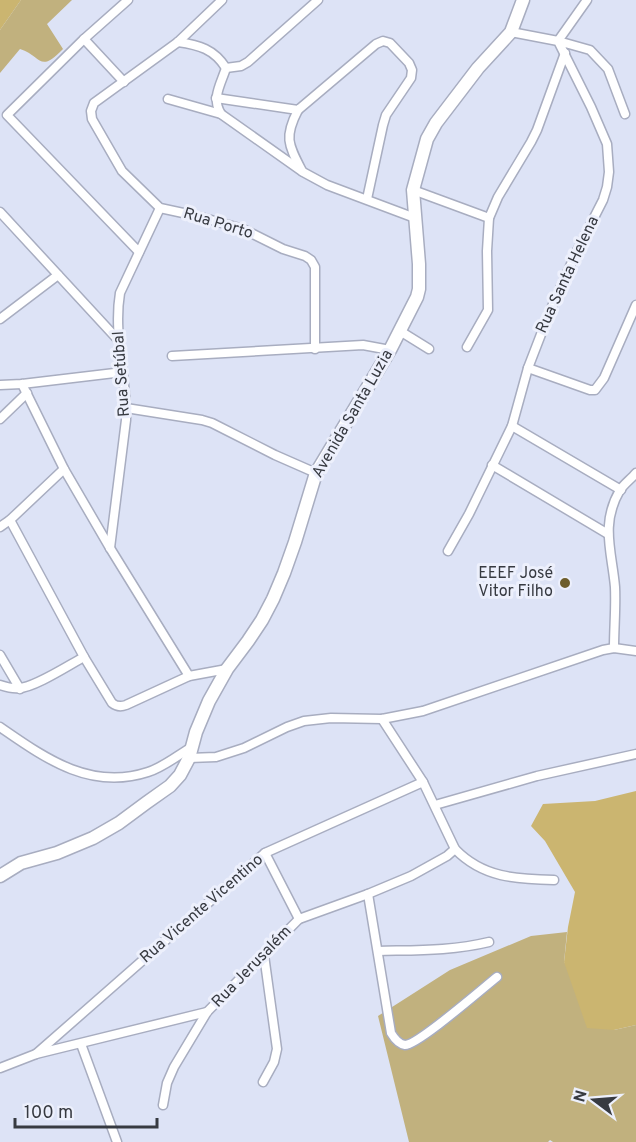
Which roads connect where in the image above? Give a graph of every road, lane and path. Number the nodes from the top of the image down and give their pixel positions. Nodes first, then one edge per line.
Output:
1 (128, 0) edge
2 (222, 0) edge
3 (318, 0) edge
4 (524, 0) edge
5 (587, 0) edge
6 (511, 32) junction
7 (84, 39) junction
8 (558, 41) junction
9 (178, 42) junction
10 (565, 53) junction
11 (226, 68) junction
12 (124, 82) junction
13 (216, 98) junction
14 (168, 99) dead end
15 (298, 110) junction
16 (221, 114) junction
17 (625, 114) dead end
18 (303, 172) junction
19 (413, 190) junction
20 (367, 199) junction
21 (160, 208) junction
22 (0, 212) edge
23 (415, 218) junction
24 (489, 218) junction
25 (138, 252) junction
26 (58, 275) junction
27 (636, 305) edge
28 (0, 319) edge
29 (400, 331) junction
30 (120, 342) junction
31 (467, 347) dead end
32 (315, 349) junction
33 (429, 349) dead end
34 (390, 350) junction
35 (172, 356) dead end
36 (528, 368) junction
37 (123, 372) junction
38 (22, 384) junction
39 (0, 385) edge
40 (27, 393) junction
41 (126, 408) junction
42 (0, 419) edge
43 (512, 426) junction
44 (492, 465) junction
45 (64, 469) junction
46 (316, 473) junction
47 (636, 473) edge
48 (621, 489) junction
49 (10, 520) junction
50 (0, 527) edge
51 (608, 534) junction
52 (110, 548) junction
53 (448, 551) dead end
54 (614, 648) junction
55 (636, 651) edge
56 (0, 655) edge
57 (84, 657) junction
58 (227, 669) junction
59 (189, 675) junction
60 (0, 685) edge
61 (20, 688) junction
62 (382, 719) junction
63 (0, 727) edge
64 (191, 752) junction
65 (636, 754) edge
66 (423, 782) junction
67 (435, 805) junction
68 (455, 849) junction
69 (265, 853) junction
70 (0, 876) edge
71 (554, 880) dead end
72 (368, 894) junction
73 (298, 919) junction
74 (489, 942) dead end
75 (378, 951) junction
76 (264, 955) junction
77 (497, 976) dead end
78 (207, 1012) junction
79 (81, 1044) junction
80 (36, 1054) junction
81 (0, 1068) edge
82 (263, 1082) dead end
83 (163, 1105) dead end
84 (117, 1142) edge

1 - 7 street
2 - 9 street
3 - 11 street
4 - 6 street, Avenida Santa Luzia
5 - 8 street
6 - 8 street
6 - 19 street, Avenida Santa Luzia
7 - 12 street
7 - 25 street
8 - 10 street, Rua Santa Helena
8 - 17 street
9 - 11 street
9 - 12 street
10 - 24 street
10 - 36 street, Rua Santa Helena
11 - 13 street
12 - 21 street, Rua Porto
13 - 15 street
13 - 16 street
14 - 16 street
15 - 18 street
15 - 20 street
16 - 18 street
18 - 20 street
19 - 23 street, Avenida Santa Luzia
19 - 24 street
20 - 23 street
21 - 25 street, Rua Setúbal
21 - 32 street, Rua Porto
22 - 26 street
23 - 29 street, Avenida Santa Luzia
24 - 31 street
25 - 30 street, Rua Setúbal
26 - 28 street
26 - 30 street
27 - 36 street
29 - 33 street
29 - 34 street, Avenida Santa Luzia
30 - 37 street, Rua Setúbal
32 - 34 street
32 - 35 street
34 - 46 street, Avenida Santa Luzia
36 - 43 street, Rua Santa Helena
37 - 38 street
37 - 41 street, Rua Setúbal
38 - 39 street
38 - 40 street
40 - 42 street
40 - 45 street
41 - 46 street
41 - 52 street, Rua Setúbal
43 - 44 street, Rua Santa Helena
43 - 48 street
44 - 51 street
44 - 53 street, Rua Santa Helena
45 - 49 street
45 - 52 street
46 - 58 street, Avenida Santa Luzia
47 - 48 street
48 - 51 street
49 - 50 street
49 - 57 street
51 - 54 street
52 - 59 street
54 - 55 street
54 - 62 street
56 - 61 street
57 - 59 street
57 - 61 street
58 - 59 street
58 - 64 street, Avenida Santa Luzia
60 - 61 street
62 - 64 street
62 - 66 street
63 - 64 street
64 - 70 street, Avenida Santa Luzia
65 - 67 street
66 - 67 street
66 - 69 street, Rua Vicente Vicentino
67 - 68 street
68 - 71 street
68 - 72 street, Rua Jerusalém
69 - 73 street
69 - 80 street, Rua Vicente Vicentino
72 - 73 street, Rua Jerusalém
72 - 75 street
73 - 76 street, Rua Jerusalém
74 - 75 street
75 - 77 street
76 - 78 street, Rua Jerusalém
76 - 82 street
78 - 79 street
78 - 83 street, Rua Jerusalém
79 - 80 street
79 - 84 street
80 - 81 street

